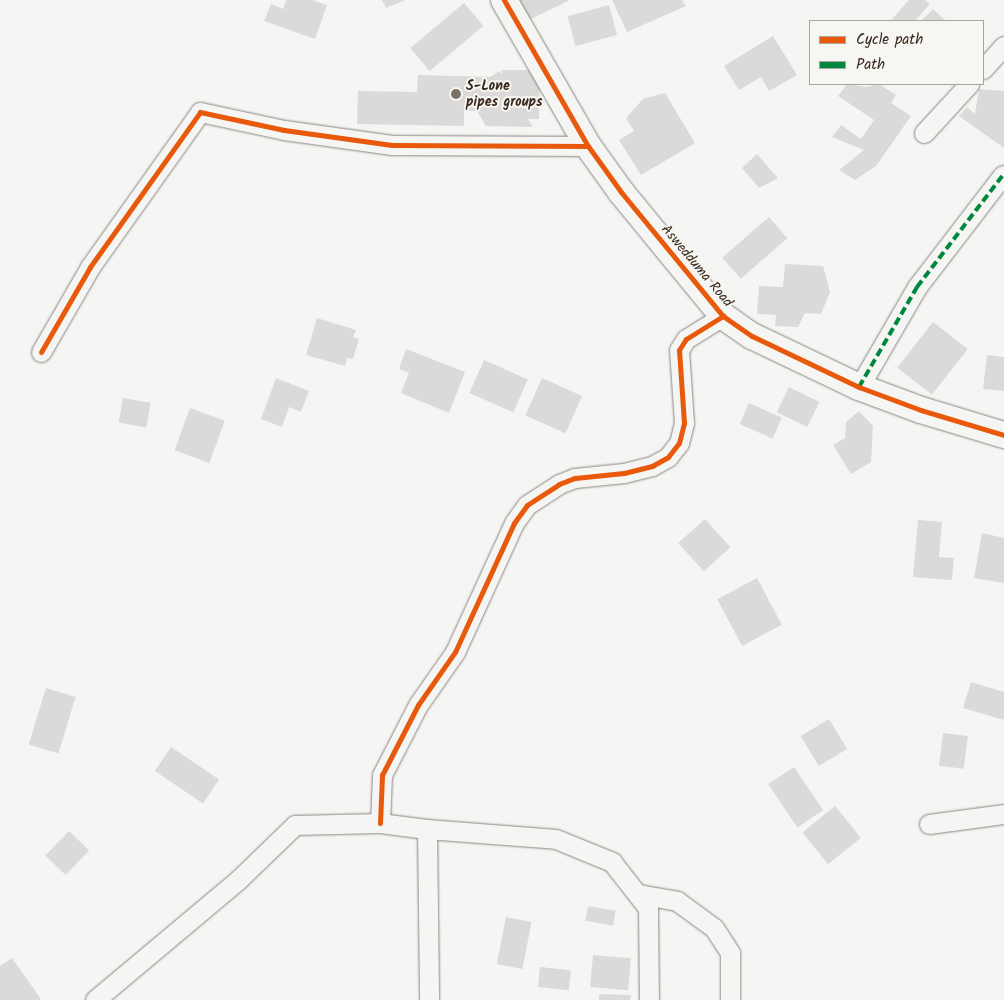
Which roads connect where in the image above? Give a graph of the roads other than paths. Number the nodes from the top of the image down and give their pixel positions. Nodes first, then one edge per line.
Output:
1 (504, 0) edge
2 (1004, 46) edge
3 (984, 68) edge
4 (968, 85) edge
5 (924, 133) dead end
6 (588, 146) junction
7 (1003, 175) dead end
8 (723, 316) junction
9 (40, 352) dead end
10 (860, 387) junction
11 (1004, 435) edge
12 (1004, 814) edge
13 (380, 823) junction
14 (930, 824) dead end
15 (427, 830) junction
16 (638, 894) junction
17 (96, 1000) edge
18 (429, 1000) edge
19 (649, 1000) edge
20 (730, 1000) edge

1 - 6 street, Aswedduma Road
2 - 3 street
4 - 5 street
6 - 8 street, Aswedduma Road
6 - 9 street
7 - 10 street
8 - 10 street, Aswedduma Road
8 - 13 street
10 - 11 street, Aswedduma Road
12 - 14 street
13 - 15 street
13 - 17 street
15 - 16 street
15 - 18 street
16 - 19 street
16 - 20 street

